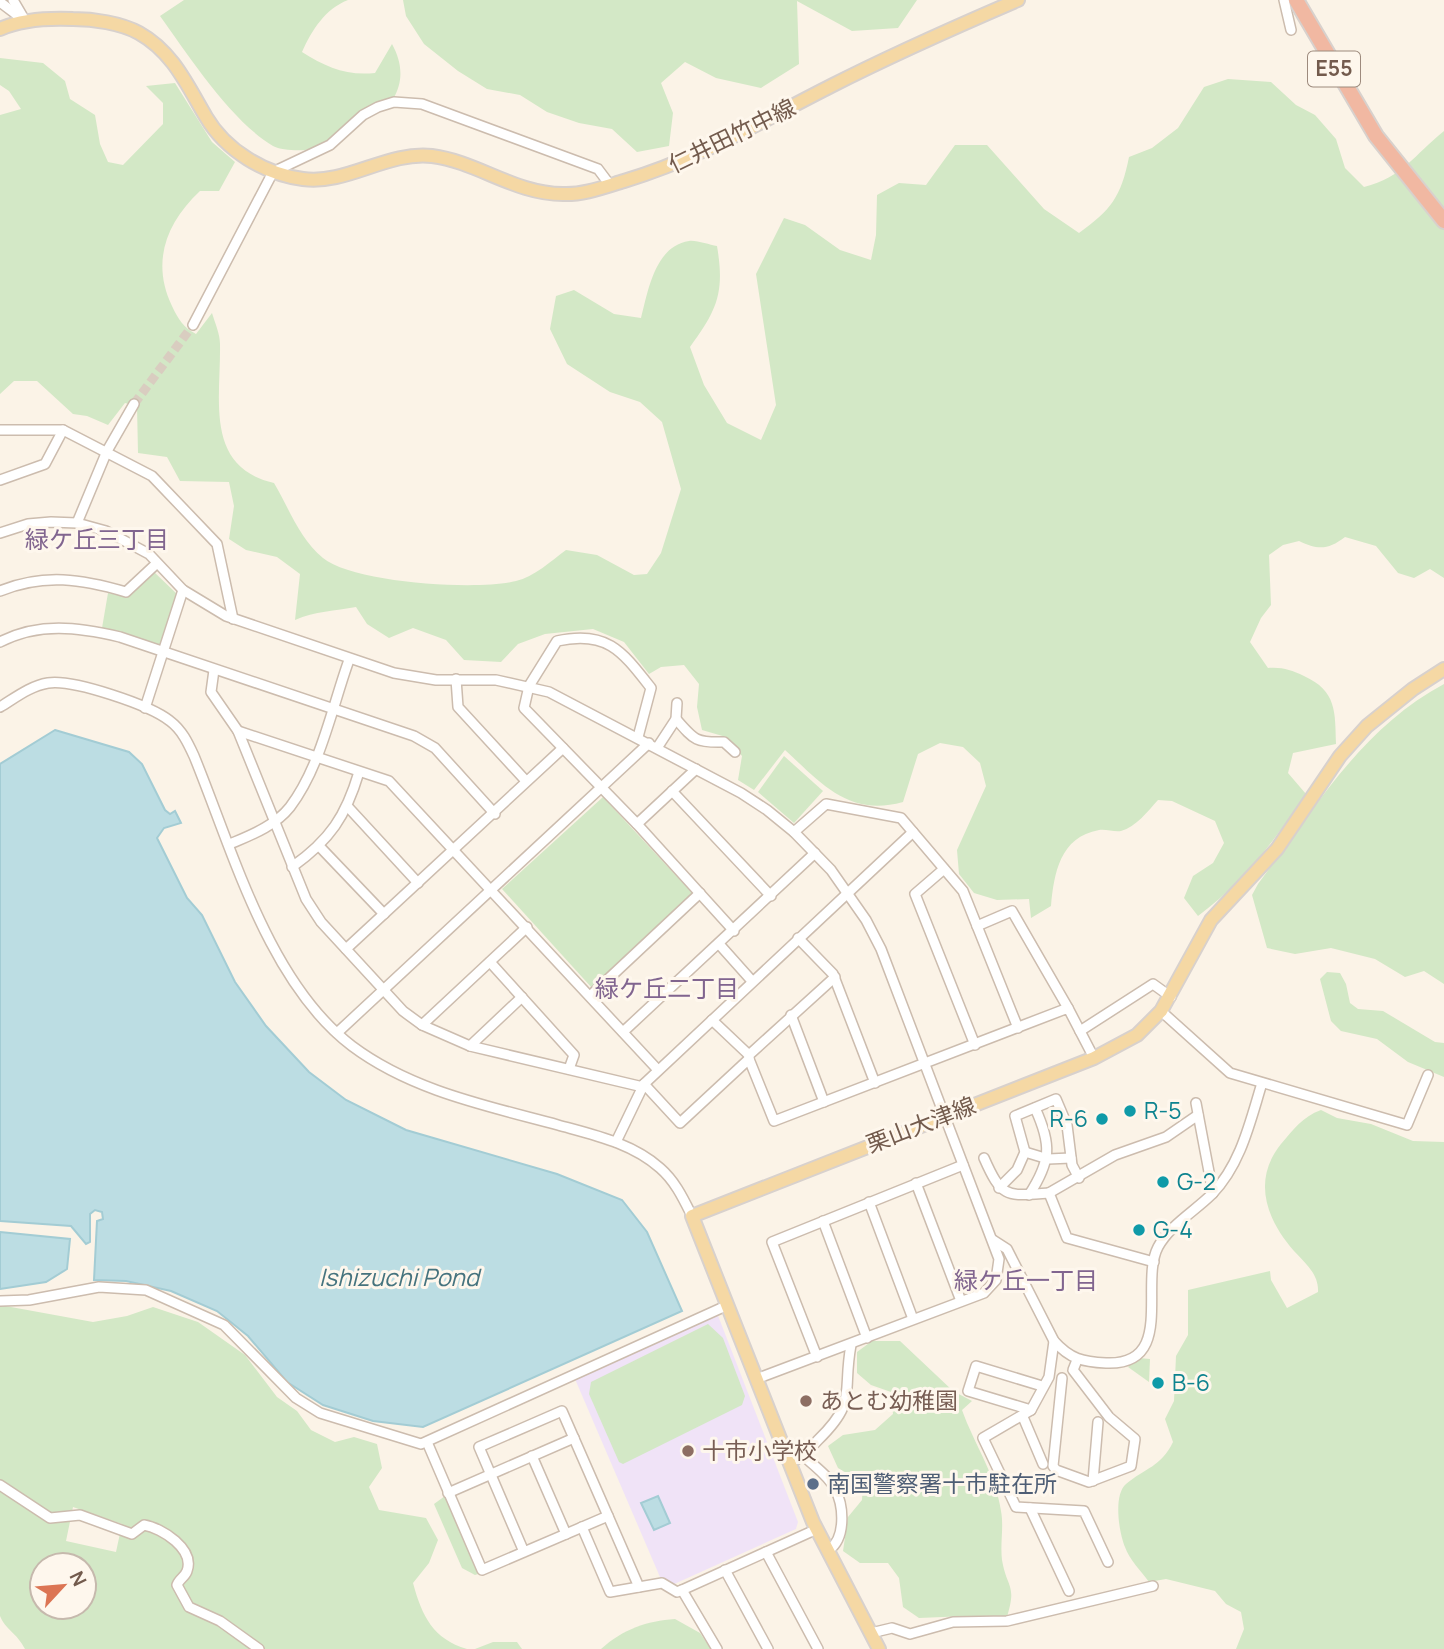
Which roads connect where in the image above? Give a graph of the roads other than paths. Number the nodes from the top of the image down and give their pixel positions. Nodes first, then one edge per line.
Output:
1 (13, 0) edge
2 (1018, 0) edge
3 (1284, 0) edge
4 (1296, 0) edge
5 (0, 2) edge
6 (25, 21) junction
7 (0, 29) edge
8 (1291, 30) dead end
9 (273, 172) junction
10 (610, 186) junction
11 (1444, 221) edge
12 (193, 325) tunnel mouth
13 (134, 404) tunnel mouth
14 (0, 430) edge
15 (63, 430) junction
16 (107, 451) junction
17 (0, 480) edge
18 (77, 523) junction
19 (0, 533) edge
20 (156, 564) junction
21 (183, 590) junction
22 (0, 591) edge
23 (233, 619) junction
24 (0, 642) edge
25 (161, 652) junction
26 (349, 660) junction
27 (1444, 669) edge
28 (214, 670) junction
29 (456, 679) junction
30 (529, 686) junction
31 (677, 703) dead end
32 (0, 707) edge
33 (145, 708) junction
34 (331, 710) junction
35 (676, 719) junction
36 (238, 731) junction
37 (638, 737) junction
38 (653, 745) junction
39 (563, 748) junction
40 (735, 752) dead end
41 (315, 758) junction
42 (696, 769) junction
43 (359, 772) junction
44 (526, 781) junction
45 (602, 787) junction
46 (672, 791) junction
47 (348, 807) junction
48 (495, 814) junction
49 (274, 822) junction
50 (636, 824) junction
51 (794, 832) junction
52 (913, 832) junction
53 (230, 844) junction
54 (320, 847) junction
55 (454, 850) junction
56 (815, 853) junction
57 (292, 867) junction
58 (944, 869) junction
59 (418, 883) junction
60 (492, 890) junction
61 (847, 892) junction
62 (700, 893) junction
63 (771, 896) junction
64 (384, 914) junction
65 (977, 926) junction
66 (527, 927) junction
67 (734, 931) junction
68 (799, 938) junction
69 (719, 944) junction
70 (346, 949) junction
71 (490, 962) junction
72 (835, 978) junction
73 (752, 981) junction
74 (383, 989) junction
75 (590, 996) junction
76 (522, 997) junction
77 (1171, 997) junction
78 (1068, 1008) junction
79 (1161, 1012) junction
80 (791, 1015) junction
81 (712, 1020) junction
82 (422, 1025) junction
83 (1018, 1028) junction
84 (1080, 1031) junction
85 (623, 1032) junction
86 (337, 1033) junction
87 (470, 1045) junction
88 (975, 1045) junction
89 (749, 1057) junction
90 (1094, 1058) junction
91 (924, 1064) junction
92 (569, 1069) junction
93 (658, 1070) junction
94 (1428, 1075) dead end
95 (875, 1083) junction
96 (1262, 1083) junction
97 (644, 1086) junction
98 (824, 1102) junction
99 (1196, 1103) dead end
100 (1035, 1108) junction
101 (943, 1115) junction
102 (1198, 1115) junction
103 (616, 1142) junction
104 (1025, 1152) junction
105 (984, 1158) dead end
106 (1071, 1158) junction
107 (1048, 1159) junction
108 (963, 1165) junction
109 (1079, 1178) junction
110 (916, 1183) junction
111 (999, 1188) junction
112 (1049, 1193) junction
113 (1213, 1193) junction
114 (1029, 1195) junction
115 (869, 1202) junction
116 (692, 1216) junction
117 (823, 1221) junction
118 (993, 1240) junction
119 (1154, 1262) junction
120 (0, 1301) edge
121 (961, 1301) junction
122 (728, 1305) junction
123 (913, 1319) junction
124 (867, 1338) junction
125 (1054, 1341) junction
126 (850, 1345) junction
127 (817, 1357) junction
128 (1077, 1360) junction
129 (1062, 1378) dead end
130 (756, 1379) junction
131 (1042, 1386) junction
132 (1031, 1410) junction
133 (1023, 1418) junction
134 (1098, 1422) dead end
135 (574, 1438) junction
136 (427, 1441) junction
137 (532, 1456) junction
138 (804, 1457) junction
139 (788, 1462) junction
140 (1043, 1464) dead end
141 (491, 1475) junction
142 (1093, 1481) junction
143 (0, 1486) edge
144 (449, 1493) junction
145 (1030, 1508) junction
146 (608, 1516) junction
147 (582, 1527) junction
148 (817, 1529) junction
149 (566, 1534) junction
150 (829, 1550) junction
151 (524, 1552) junction
152 (766, 1552) junction
153 (1108, 1562) dead end
154 (725, 1570) junction
155 (1153, 1586) dead end
156 (639, 1587) junction
157 (682, 1590) junction
158 (1069, 1591) dead end
159 (871, 1633) junction
160 (259, 1649) edge
161 (717, 1649) edge
162 (768, 1649) edge
163 (818, 1649) edge
164 (879, 1649) edge

1 - 6 street
2 - 10 main road, 仁井田竹中線
3 - 8 street
4 - 11 highway, E55
5 - 6 street
6 - 7 main road, 仁井田竹中線
6 - 9 main road, 仁井田竹中線
9 - 10 main road, 仁井田竹中線
9 - 10 street
9 - 12 street
13 - 16 street
14 - 15 street
15 - 16 street
15 - 17 street
16 - 18 street
16 - 23 street
18 - 19 street
18 - 20 street
20 - 21 street
20 - 22 street
21 - 23 street
21 - 25 street
23 - 26 street
24 - 25 street
25 - 28 street
25 - 33 street
26 - 29 street
26 - 34 street
27 - 77 main road, 栗山大津線
28 - 34 street
28 - 36 street
29 - 30 street
29 - 44 street
30 - 37 street
30 - 37 street
30 - 39 street
31 - 35 street
32 - 33 street
33 - 53 street
34 - 41 street
34 - 48 street
35 - 38 street
35 - 40 street
36 - 41 street
36 - 49 street
37 - 38 street
38 - 42 street
38 - 45 street
39 - 44 street
39 - 45 street
41 - 43 street
41 - 49 street
42 - 46 street
42 - 51 street
43 - 47 street
43 - 55 street
44 - 48 street
45 - 50 street
45 - 60 street
46 - 50 street
46 - 63 street
47 - 54 street
47 - 59 street
48 - 55 street
49 - 53 street
49 - 57 street
50 - 62 street
51 - 52 street
51 - 56 street
52 - 58 street
52 - 61 street
53 - 86 street
54 - 57 street
54 - 64 street
55 - 59 street
55 - 60 street
56 - 61 street
56 - 63 street
57 - 70 street
58 - 65 street
58 - 88 street
59 - 64 street
60 - 66 street
60 - 74 street
61 - 68 street
61 - 91 street
62 - 67 street
62 - 75 street
63 - 67 street
64 - 70 street
65 - 78 street
65 - 83 street
66 - 71 street
66 - 75 street
67 - 69 street
68 - 72 street
68 - 73 street
69 - 73 street
69 - 85 street
70 - 74 street
71 - 76 street
71 - 82 street
72 - 80 street
72 - 95 street
73 - 81 street
74 - 82 street
74 - 86 street
75 - 85 street
76 - 87 street
76 - 92 street
77 - 79 main road, 栗山大津線
77 - 84 street
78 - 83 street
78 - 84 street
79 - 90 main road, 栗山大津線
79 - 96 street
80 - 89 street
80 - 98 street
81 - 89 street
81 - 93 street
82 - 87 street
83 - 88 street
84 - 90 street
85 - 93 street
86 - 103 street
87 - 92 street
88 - 91 street
89 - 97 street
89 - 98 street
90 - 101 main road, 栗山大津線
91 - 95 street
91 - 101 street
92 - 97 street
93 - 97 street
94 - 96 street
95 - 98 street
96 - 113 street
97 - 103 street
99 - 102 street
100 - 104 street
100 - 106 street
100 - 107 street
101 - 108 street
101 - 116 main road, 栗山大津線
102 - 109 street
102 - 113 street
103 - 116 street
104 - 107 street
104 - 111 street
105 - 111 street
106 - 107 street
106 - 109 street
107 - 114 street
108 - 110 street
108 - 118 street
109 - 112 street
110 - 115 street
110 - 121 street
111 - 114 street
112 - 114 street
112 - 119 street
113 - 119 street
115 - 117 street
115 - 123 street
116 - 122 main road
117 - 124 street
117 - 127 street
118 - 121 street
118 - 125 street
119 - 128 street
120 - 136 street
121 - 123 street
122 - 130 main road
122 - 136 street
123 - 124 street
124 - 126 street
125 - 128 street
125 - 131 street
126 - 127 street
126 - 138 street
127 - 130 street
128 - 142 street
129 - 142 street
130 - 139 main road
131 - 132 street
131 - 132 street
132 - 133 street
133 - 140 street
133 - 145 street
134 - 142 street
135 - 137 street
135 - 141 street
135 - 146 street
136 - 144 street
137 - 141 street
137 - 149 street
138 - 139 street
138 - 150 street
139 - 148 main road
141 - 144 street
141 - 151 street
143 - 160 street
144 - 151 street
145 - 153 street
145 - 158 street
146 - 147 street
146 - 156 street
147 - 149 street
147 - 156 street
148 - 150 main road
148 - 152 street
149 - 151 street
150 - 159 main road
152 - 154 street
152 - 163 street
154 - 157 street
154 - 162 street
155 - 159 street
156 - 157 street
157 - 161 street
159 - 164 main road

